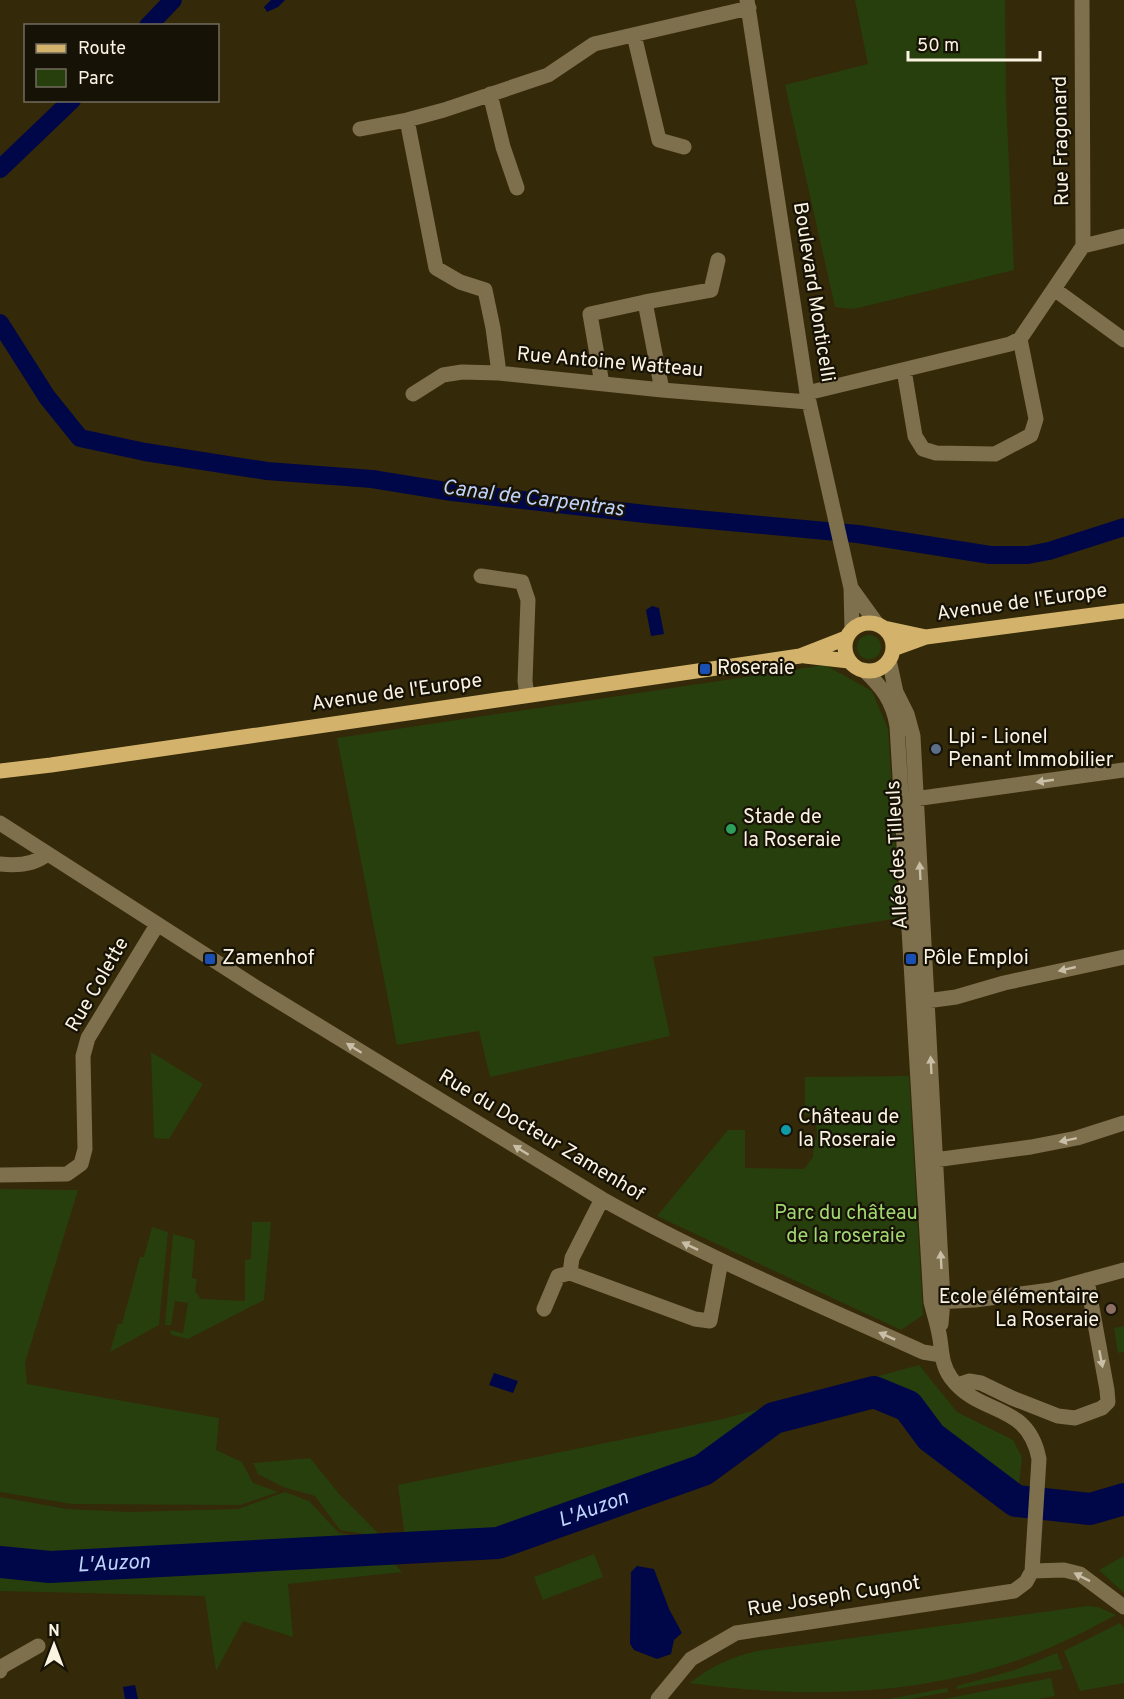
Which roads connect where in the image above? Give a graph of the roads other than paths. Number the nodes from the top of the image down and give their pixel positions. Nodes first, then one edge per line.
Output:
1 (1082, 0) edge
2 (748, 4) edge
3 (634, 35) junction
4 (490, 94) junction
5 (407, 120) junction
6 (360, 129) dead end
7 (684, 147) dead end
8 (517, 188) dead end
9 (1124, 236) edge
10 (1083, 246) junction
11 (718, 260) dead end
12 (1054, 289) junction
13 (645, 302) junction
14 (1020, 339) junction
15 (1124, 340) edge
16 (904, 369) junction
17 (499, 373) junction
18 (602, 384) junction
19 (662, 390) junction
20 (413, 394) dead end
21 (807, 397) junction
22 (482, 576) dead end
23 (851, 588) junction
24 (1124, 611) edge
25 (880, 626) junction
26 (849, 634) junction
27 (926, 637) junction
28 (890, 654) junction
29 (800, 656) junction
30 (849, 661) junction
31 (864, 670) junction
32 (527, 695) junction
33 (1124, 770) edge
34 (0, 771) edge
35 (909, 800) junction
36 (0, 823) edge
37 (47, 854) junction
38 (0, 864) edge
39 (157, 925) junction
40 (1124, 957) edge
41 (920, 1001) junction
42 (1124, 1122) edge
43 (929, 1161) junction
44 (0, 1175) edge
45 (602, 1199) junction
46 (721, 1261) junction
47 (1124, 1270) edge
48 (570, 1273) junction
49 (1087, 1280) junction
50 (937, 1302) junction
51 (544, 1309) dead end
52 (941, 1347) junction
53 (957, 1386) junction
54 (1032, 1571) junction
55 (1124, 1607) edge
56 (38, 1646) dead end
57 (0, 1671) edge
58 (658, 1699) edge

1 - 10 street, Rue Fragonard
2 - 3 street
2 - 21 street, Boulevard Monticelli
3 - 4 street
3 - 7 street
4 - 5 street
4 - 8 street
5 - 6 street
5 - 17 street
9 - 10 street
10 - 12 street
11 - 13 street
12 - 14 street
12 - 15 street
13 - 18 street
13 - 19 street
14 - 16 street, Rue Antoine Watteau
14 - 16 street
16 - 21 street, Rue Antoine Watteau
17 - 18 street, Rue Antoine Watteau
17 - 20 street, Rue Antoine Watteau
18 - 19 street, Rue Antoine Watteau
19 - 21 street, Rue Antoine Watteau
21 - 23 street, Boulevard Monticelli
22 - 32 street
23 - 25 street, Boulevard Monticelli
23 - 26 street, Boulevard Monticelli
24 - 27 main road, Avenue de l'Europe
25 - 26 main road
25 - 27 main road, Avenue de l'Europe
25 - 28 main road
26 - 29 main road, Avenue de l'Europe
26 - 30 main road
27 - 28 main road, Avenue de l'Europe
28 - 31 main road
28 - 35 street, Allée des Tilleuls
29 - 30 main road, Avenue de l'Europe
29 - 32 main road, Avenue de l'Europe
30 - 31 main road
31 - 35 street, Allée des Tilleuls
32 - 34 main road, Avenue de l'Europe
33 -> 35 street
35 - 41 street, Allée des Tilleuls
36 - 37 street, Rue du Docteur Zamenhof
37 - 38 street
37 - 39 street, Rue du Docteur Zamenhof
39 - 44 street, Rue Colette
45 -> 39 street, Rue du Docteur Zamenhof
40 -> 41 street
41 - 43 street, Allée des Tilleuls
42 -> 43 street
43 - 50 street, Allée des Tilleuls
46 -> 45 street, Rue du Docteur Zamenhof
45 - 48 street
46 - 48 street
52 -> 46 street, Rue du Docteur Zamenhof
47 - 49 street
48 - 51 street
49 - 50 street
49 -> 53 street
50 - 52 street, Allée des Tilleuls
52 - 53 street
53 - 54 street
55 -> 54 street
54 - 58 street, Rue Joseph Cugnot
56 - 57 street

